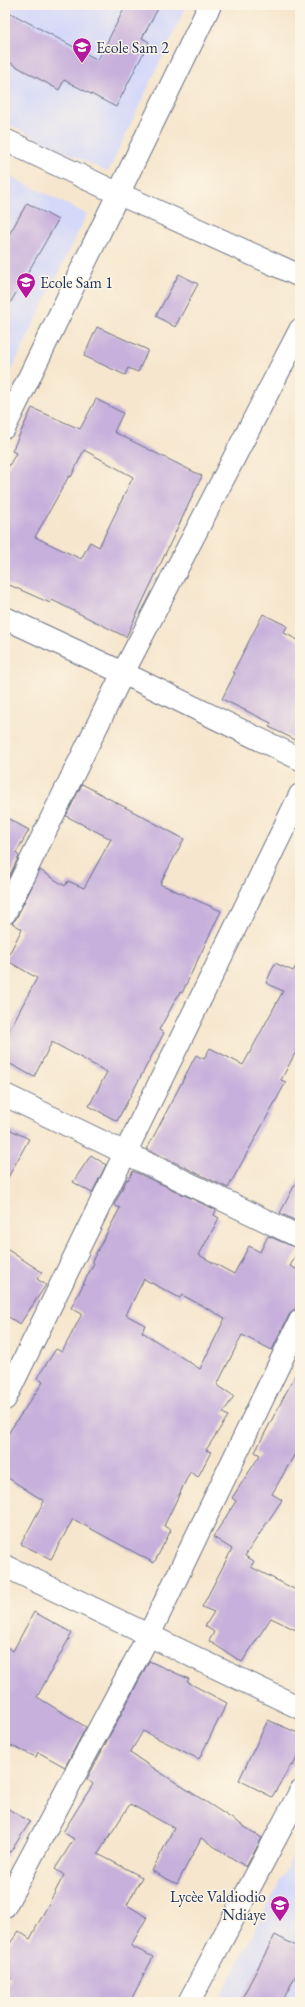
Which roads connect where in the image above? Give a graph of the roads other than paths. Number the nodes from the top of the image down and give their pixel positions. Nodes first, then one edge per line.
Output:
1 (210, 5) edge
2 (5, 140) edge
3 (117, 193) junction
4 (300, 276) edge
5 (300, 330) edge
6 (5, 427) edge
7 (5, 618) edge
8 (123, 673) junction
9 (300, 759) edge
10 (300, 795) edge
11 (5, 913) edge
12 (5, 1095) edge
13 (125, 1153) junction
14 (300, 1237) edge
15 (300, 1321) edge
16 (5, 1400) edge
17 (5, 1566) edge
18 (149, 1634) junction
19 (300, 1708) edge
20 (300, 1792) edge
21 (5, 1906) edge
22 (190, 2002) edge

1 - 3 street
2 - 3 street
3 - 4 street
3 - 6 street
5 - 8 street
7 - 8 street
8 - 9 street
8 - 11 street
10 - 13 street
12 - 13 street
13 - 14 street
13 - 16 street
15 - 18 street
17 - 18 street
18 - 19 street
18 - 21 street
20 - 22 street

